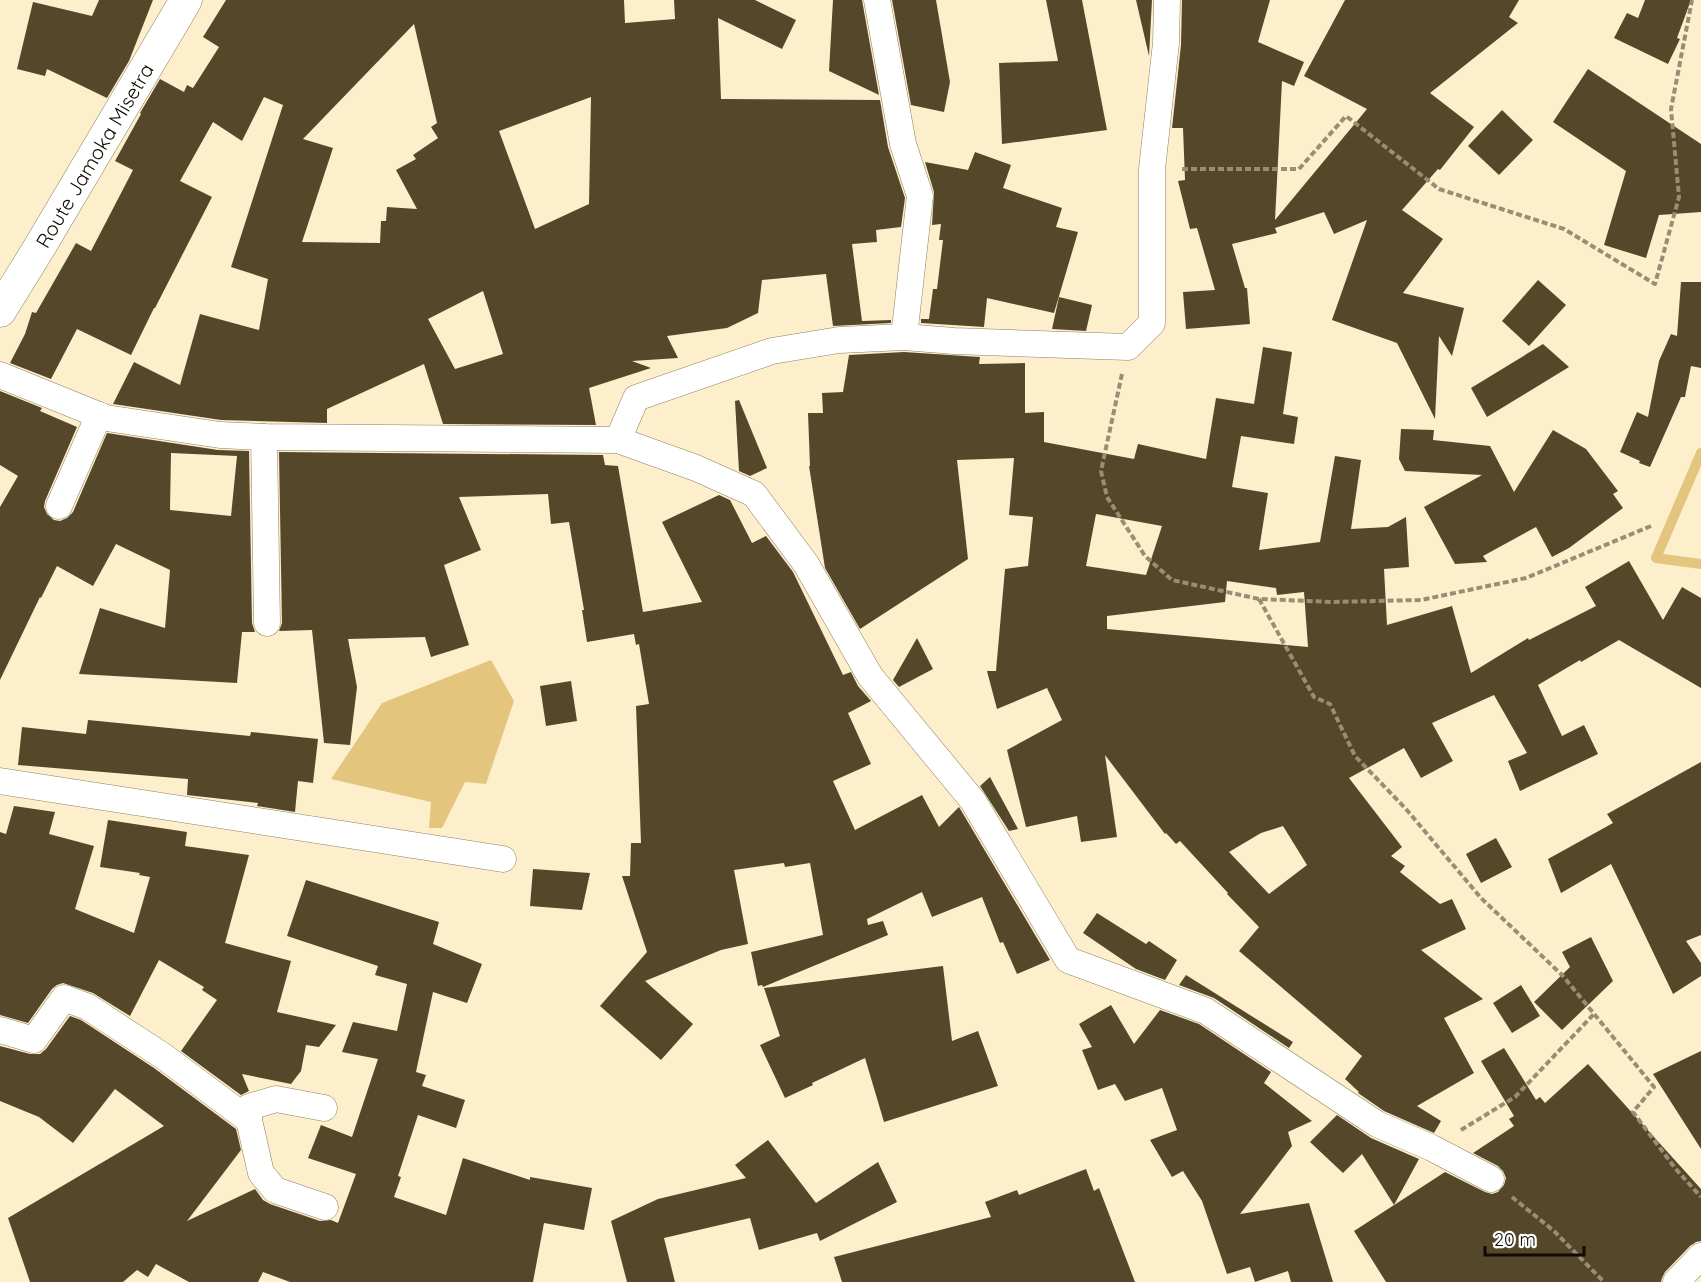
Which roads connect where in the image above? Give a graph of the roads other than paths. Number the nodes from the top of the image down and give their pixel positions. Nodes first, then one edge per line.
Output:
1 (186, 0) edge
2 (877, 0) edge
3 (1167, 0) edge
4 (4, 295) edge
5 (904, 337) junction
6 (0, 375) edge
7 (99, 415) junction
8 (264, 437) junction
9 (618, 440) junction
10 (58, 506) dead end
11 (267, 623) dead end
12 (0, 781) edge
13 (503, 859) dead end
14 (0, 1030) edge
15 (324, 1108) dead end
16 (249, 1120) junction
17 (1491, 1179) road end
18 (325, 1207) dead end
19 (1701, 1256) edge
20 (1676, 1282) edge

1 - 4 street, Route Jamoka Misetra
2 - 5 street
3 - 5 street
5 - 9 street
6 - 7 street
7 - 8 street
7 - 10 street
8 - 9 street
8 - 11 street
9 - 17 street
12 - 13 street
14 - 16 street
15 - 16 street
16 - 18 street
19 - 20 street

